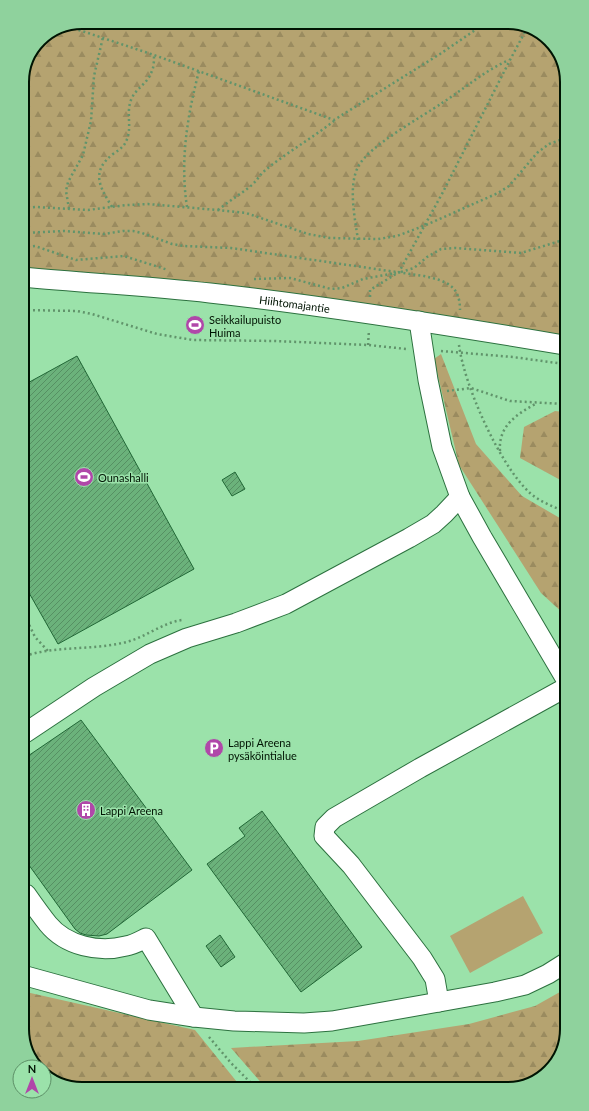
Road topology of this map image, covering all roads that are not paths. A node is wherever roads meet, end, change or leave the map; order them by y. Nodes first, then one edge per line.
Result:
1 (29, 278) edge
2 (419, 321) junction
3 (560, 344) edge
4 (460, 497) junction
5 (560, 670) edge
6 (560, 691) edge
7 (29, 730) edge
8 (29, 898) edge
9 (560, 966) edge
10 (29, 977) edge
11 (439, 1002) junction
12 (194, 1017) junction

1 - 2 street, Hiihtomajantie
2 - 3 street, Hiihtomajantie
2 - 4 street
4 - 5 street
4 - 7 street
6 - 11 street
8 - 12 street
9 - 11 street
10 - 12 street
11 - 12 street

